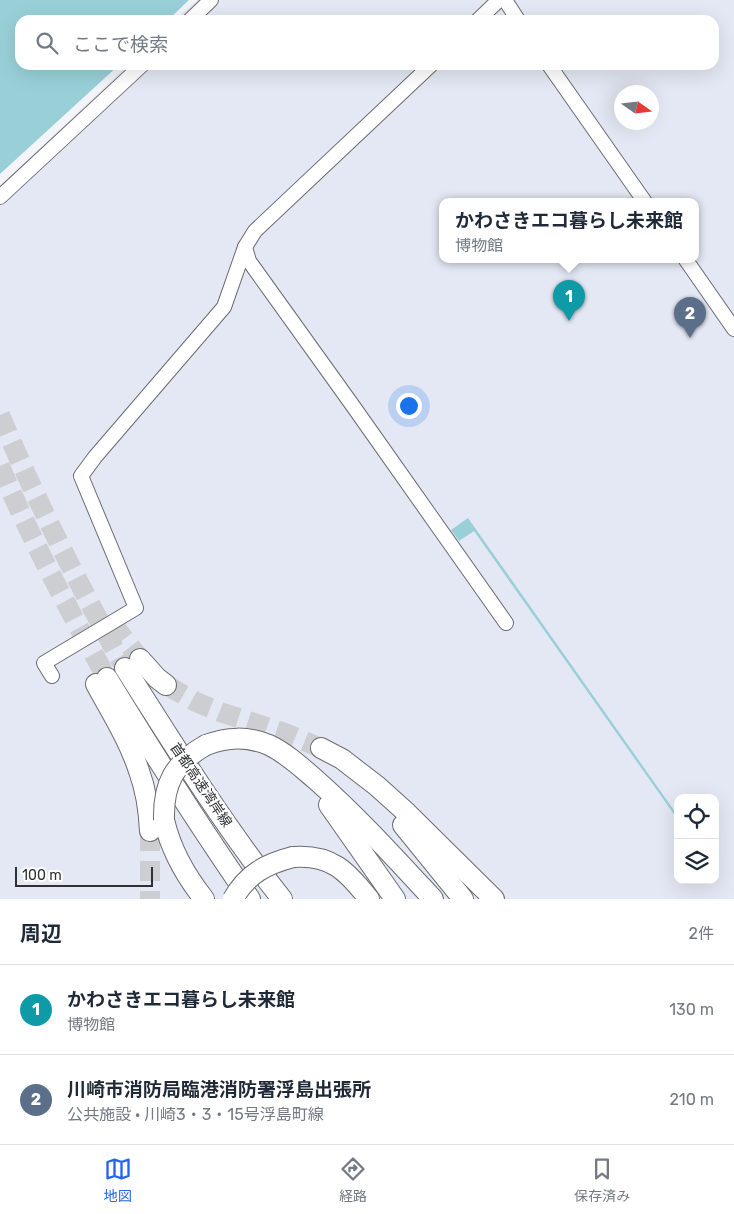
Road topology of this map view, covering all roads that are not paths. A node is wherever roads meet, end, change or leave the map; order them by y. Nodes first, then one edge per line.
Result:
1 (212, 0) edge
2 (499, 0) edge
3 (505, 0) edge
4 (196, 15) edge
5 (483, 15) edge
6 (515, 15) edge
7 (137, 70) edge
8 (426, 70) edge
9 (553, 70) edge
10 (0, 197) edge
11 (642, 198) edge
12 (245, 247) junction
13 (688, 263) edge
14 (734, 329) edge
15 (506, 623) dead end
16 (52, 676) dead end
17 (166, 685) tunnel mouth
18 (321, 748) tunnel mouth
19 (287, 756) junction
20 (342, 759) junction
21 (157, 826) junction
22 (294, 862) junction
23 (367, 896) edge
24 (204, 899) edge
25 (233, 899) edge
26 (248, 899) edge
27 (282, 899) edge
28 (395, 899) edge
29 (433, 899) edge
30 (464, 899) edge
31 (494, 899) edge

1 - 4 street
2 - 5 street
3 - 6 street
7 - 10 street
8 - 12 street
9 - 11 street
12 - 15 street
12 - 16 street
13 - 14 street
17 - 27 highway, 首都高速湾岸線
18 - 20 highway
19 - 21 highway, bridge
19 - 28 highway
19 - 29 highway
20 - 30 highway
20 - 31 highway
21 - 24 highway
21 - 26 highway, 首都高速湾岸線
22 - 23 highway
22 - 25 highway, bridge
22 - 26 highway

